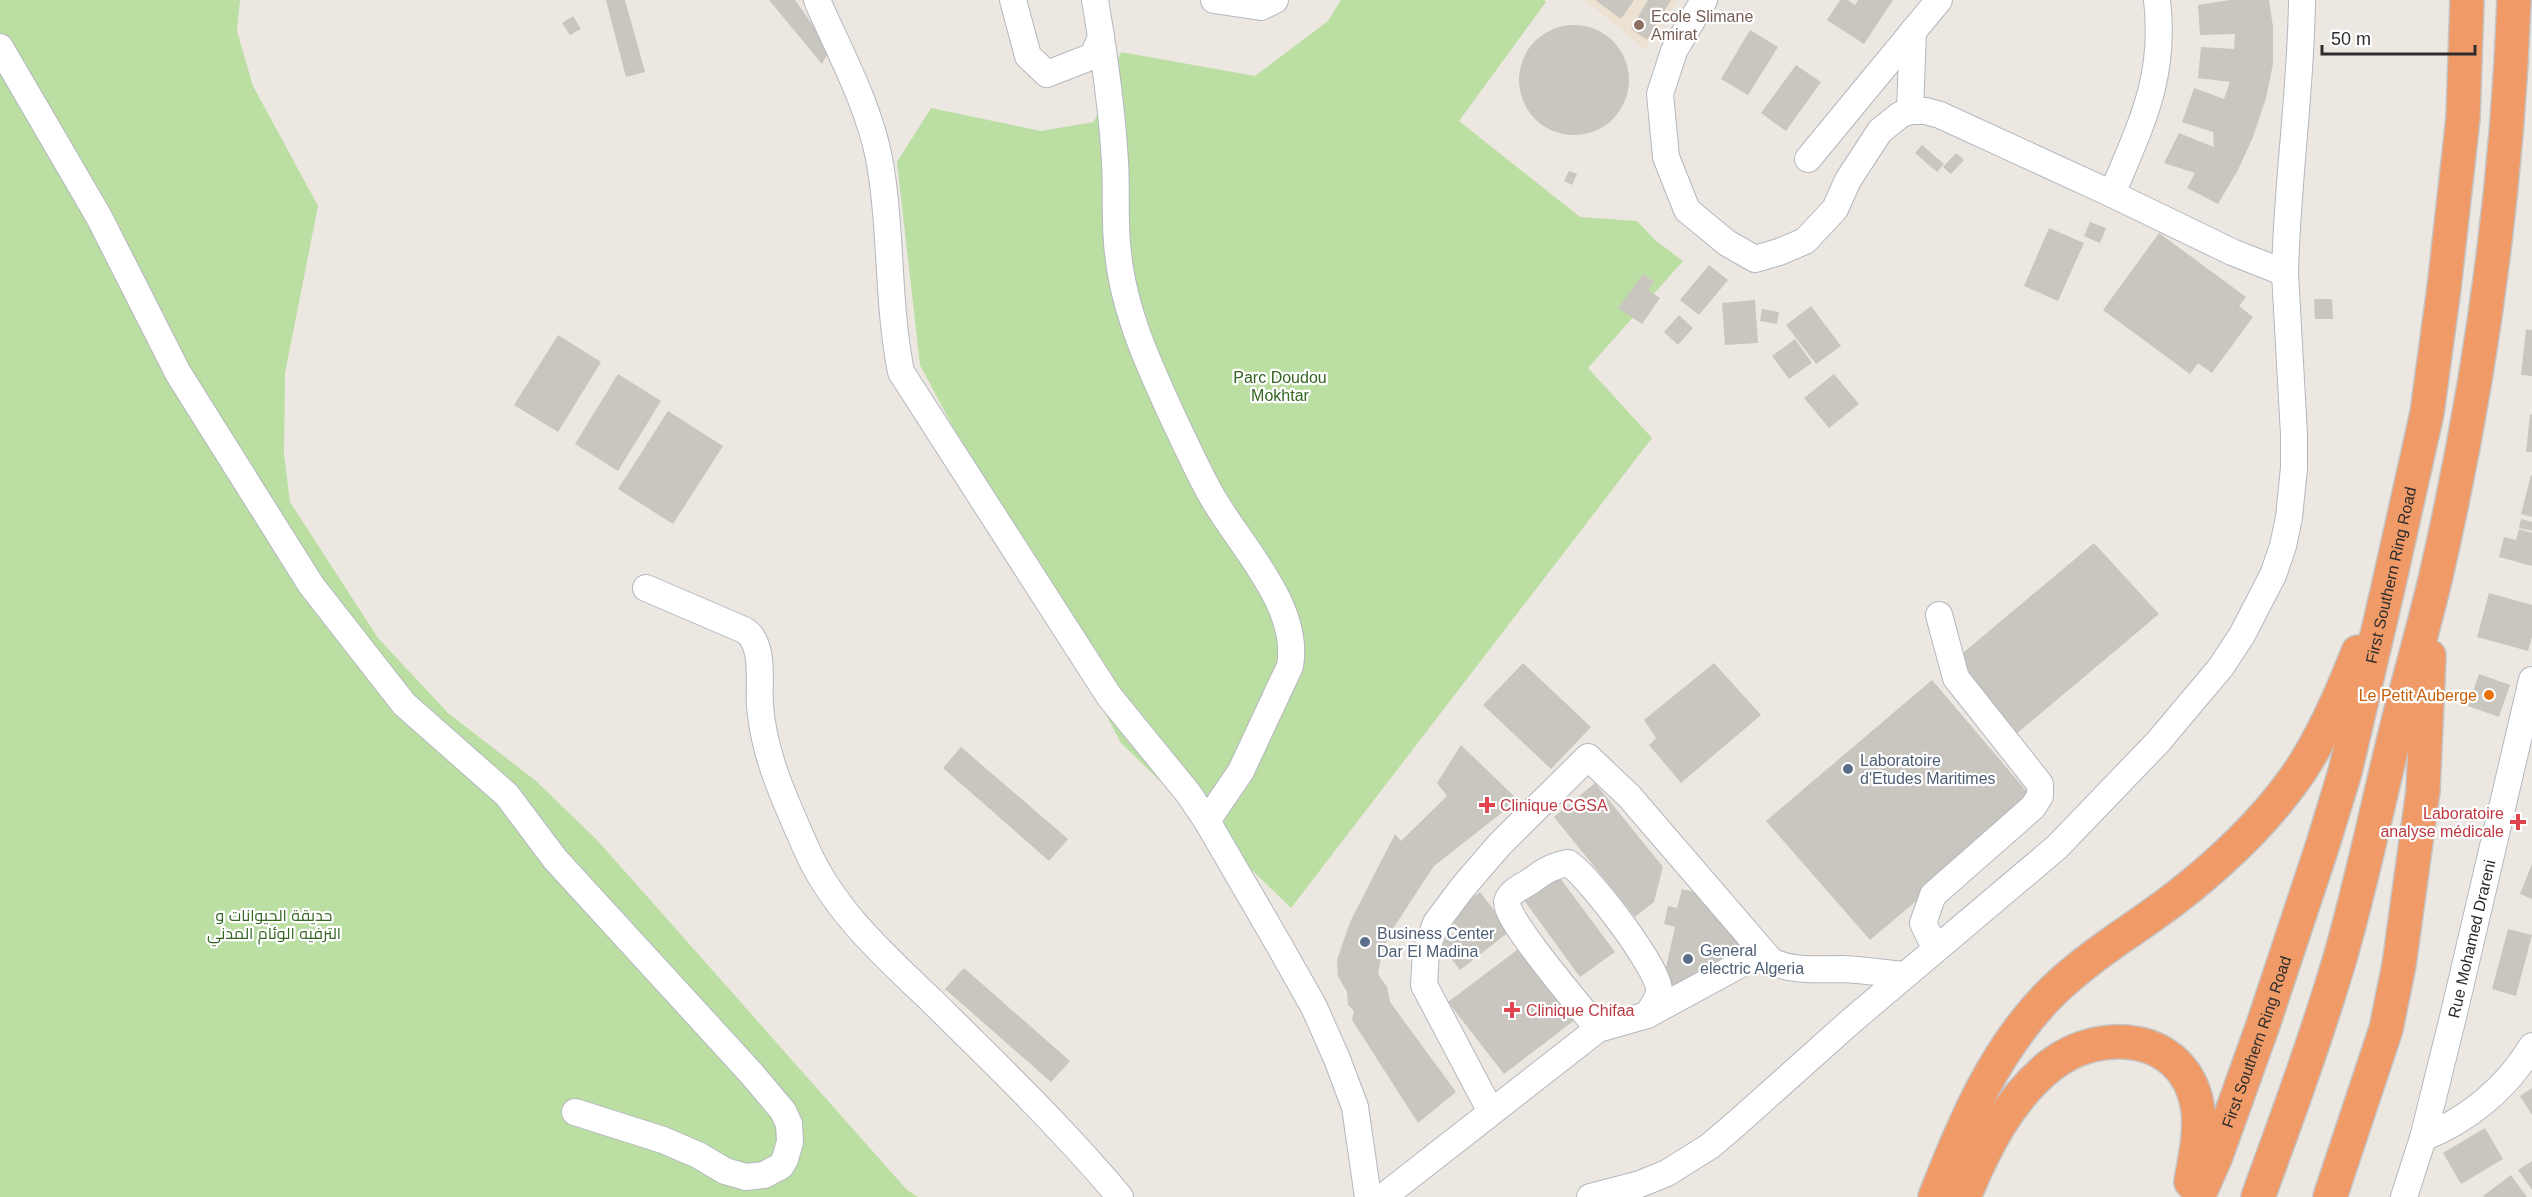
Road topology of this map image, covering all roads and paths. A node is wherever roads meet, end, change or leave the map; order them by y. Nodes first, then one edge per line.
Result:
1 (817, 0) edge
2 (1013, 0) edge
3 (1095, 0) edge
4 (1214, 0) edge
5 (1275, 0) edge
6 (1704, 0) edge
7 (1940, 0) edge
8 (2157, 0) edge
9 (2302, 0) edge
10 (2467, 0) edge
11 (2514, 0) edge
12 (1913, 31) junction
13 (1101, 36) junction
14 (0, 47) edge
15 (1910, 111) junction
16 (1808, 159) dead end
17 (2112, 194) junction
18 (2285, 273) junction
19 (2435, 581) junction
20 (646, 588) dead end
21 (2388, 588) junction
22 (1940, 615) dead end
23 (2532, 680) edge
24 (1207, 821) junction
25 (1935, 948) junction
26 (1763, 952) junction
27 (1904, 975) junction
28 (1647, 1015) junction
29 (1598, 1029) junction
30 (2532, 1046) edge
31 (575, 1112) dead end
32 (1491, 1112) junction
33 (2423, 1138) junction
34 (2416, 1163) junction
35 (1120, 1197) edge
36 (1368, 1197) edge
37 (1383, 1197) edge
38 (1590, 1197) edge
39 (1935, 1197) edge
40 (1964, 1197) edge
41 (2189, 1197) edge
42 (2198, 1197) edge
43 (2258, 1197) edge
44 (2331, 1197) edge
45 (2404, 1197) edge
46 (2413, 1197) edge

1 - 24 street
2 - 13 street
3 - 13 street
4 - 5 street
6 - 15 street
7 - 12 street
8 - 17 street
9 - 18 street
10 - 21 highway, First Southern Ring Road
11 - 19 highway
12 - 15 street
12 - 16 street
13 - 24 street
14 - 31 street
15 - 17 street
17 - 18 street
18 - 25 street
19 - 43 highway
19 - 44 highway
20 - 35 street
21 - 39 highway
21 - 42 highway, First Southern Ring Road
22 - 25 street
23 - 33 street, Rue Mohamed Drareni
24 - 36 street
25 - 27 street
26 - 27 street
26 - 28 street
26 - 32 street
27 - 38 street
28 - 29 street
28 - 29 street
29 - 32 street
30 - 33 street
32 - 37 street
33 - 34 street, Rue Mohamed Drareni
34 - 45 street, Rue Mohamed Drareni
34 - 46 street
40 - 41 highway

